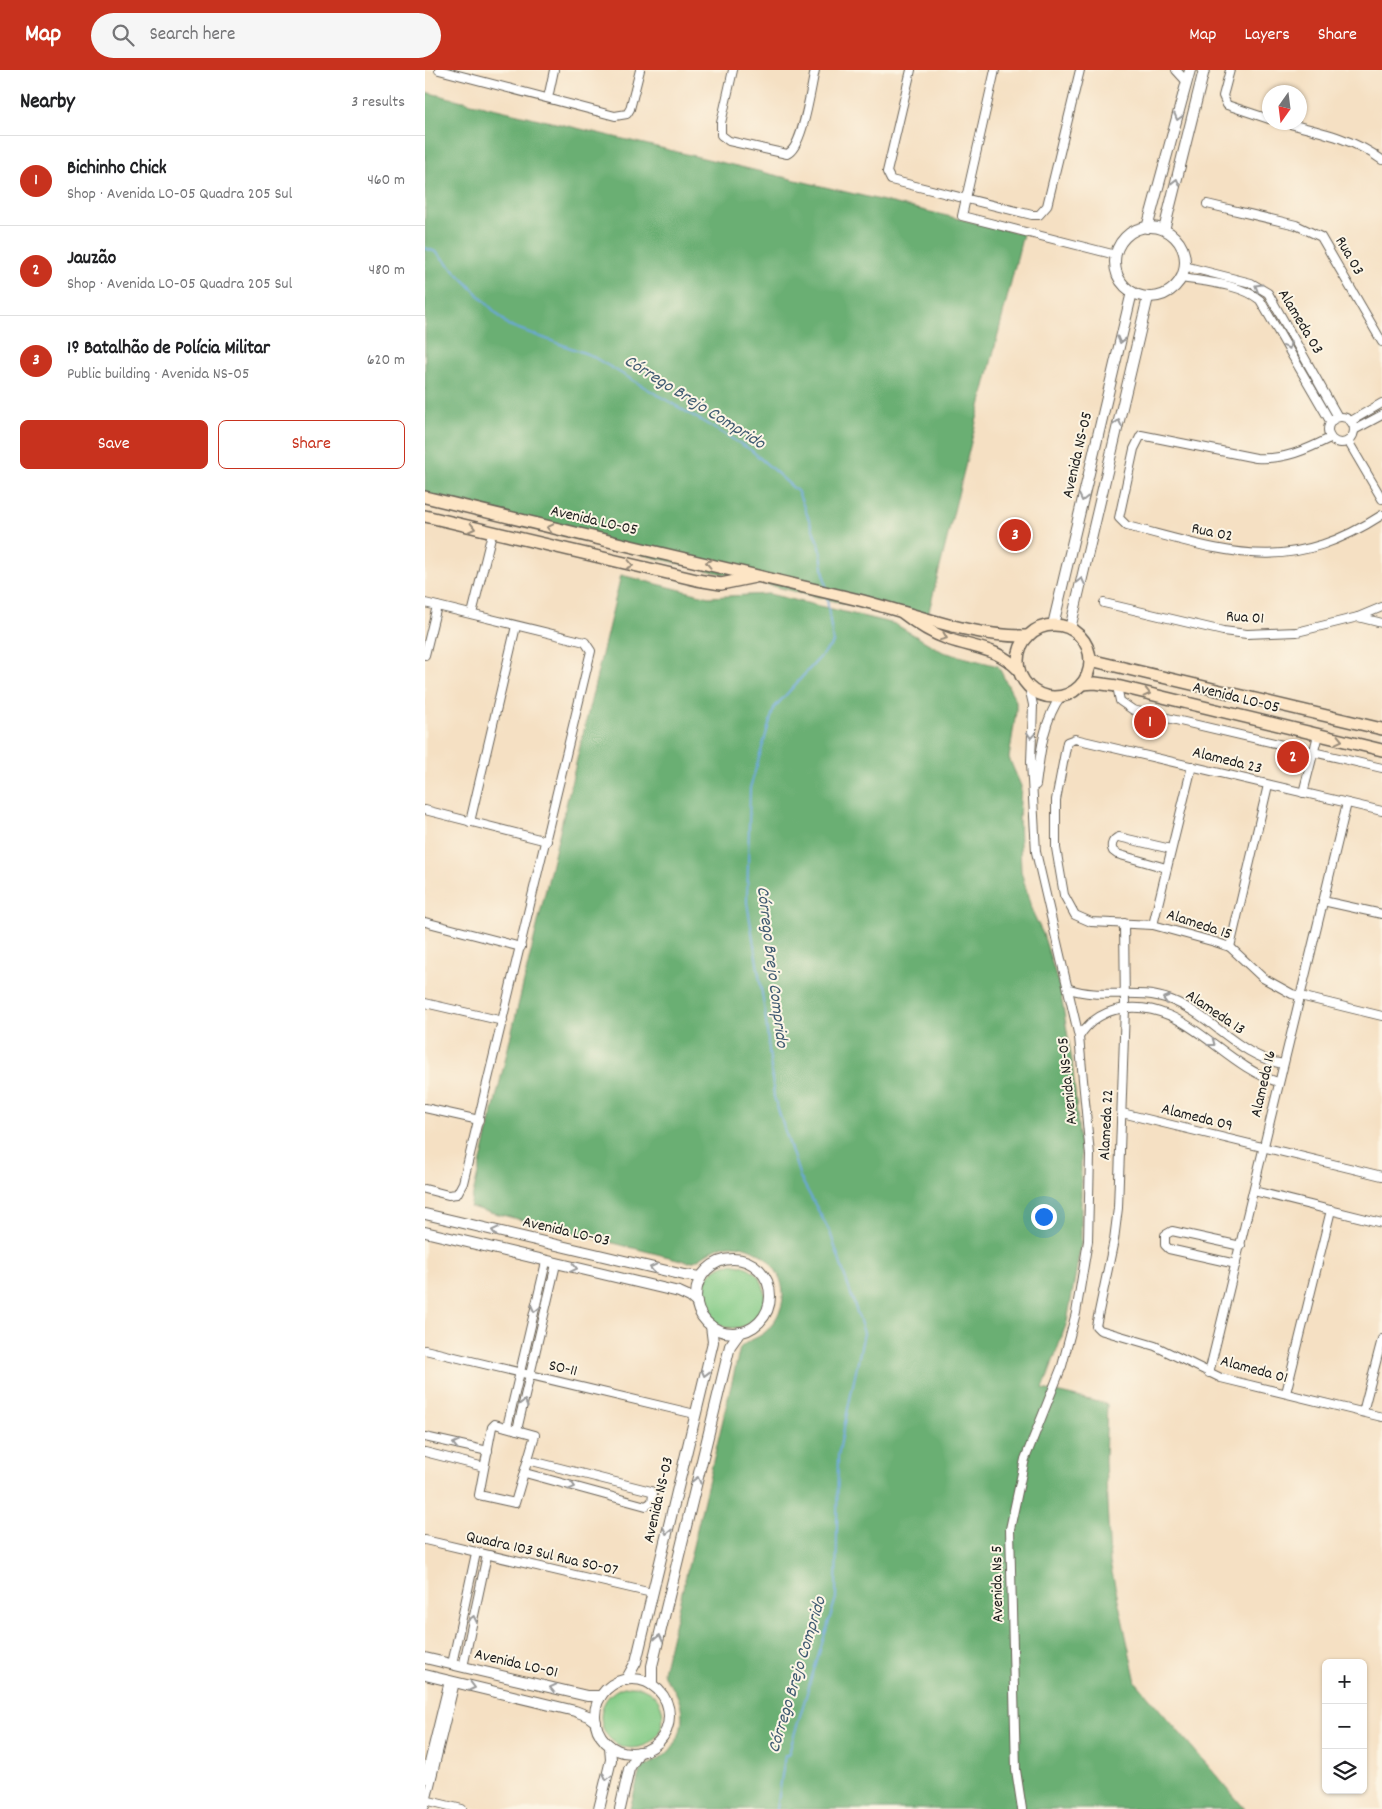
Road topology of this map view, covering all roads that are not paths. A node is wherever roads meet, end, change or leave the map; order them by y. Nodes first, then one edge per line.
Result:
1 (439, 70) edge
2 (554, 70) edge
3 (640, 70) edge
4 (733, 70) edge
5 (815, 70) edge
6 (911, 70) edge
7 (995, 70) edge
8 (1080, 70) edge
9 (1176, 70) edge
10 (1190, 70) edge
11 (1204, 70) edge
12 (1230, 70) edge
13 (470, 74) edge
14 (1187, 82) junction
15 (548, 98) junction
16 (1262, 117) edge
17 (1307, 128) edge
18 (1382, 160) edge
19 (966, 197) junction
20 (1207, 204) dead end
21 (1147, 228) junction
22 (1164, 230) junction
23 (1116, 255) junction
24 (1184, 266) junction
25 (1182, 278) junction
26 (1132, 292) junction
27 (1149, 297) junction
28 (1382, 342) edge
29 (1382, 403) edge
30 (1382, 415) edge
31 (1338, 417) junction
32 (1330, 421) junction
33 (1351, 421) junction
34 (1354, 430) junction
35 (1330, 438) junction
36 (1348, 441) junction
37 (425, 497) edge
38 (1382, 499) edge
39 (1382, 515) edge
40 (425, 516) edge
41 (492, 532) junction
42 (755, 577) junction
43 (425, 603) edge
44 (1105, 603) dead end
45 (437, 606) junction
46 (1382, 607) edge
47 (902, 612) junction
48 (472, 614) junction
49 (1358, 617) junction
50 (1382, 623) edge
51 (1053, 625) junction
52 (516, 626) junction
53 (1070, 629) junction
54 (1028, 636) junction
55 (425, 655) edge
56 (1090, 660) junction
57 (1019, 670) junction
58 (1082, 684) junction
59 (1117, 686) junction
60 (1029, 687) junction
61 (1061, 696) junction
62 (1382, 729) edge
63 (1318, 735) junction
64 (1382, 750) edge
65 (1313, 752) junction
66 (1192, 766) junction
67 (1382, 768) edge
68 (1269, 785) junction
69 (1303, 793) junction
70 (1034, 794) junction
71 (1347, 803) junction
72 (425, 810) edge
73 (1382, 811) edge
74 (469, 822) junction
75 (547, 841) junction
76 (1171, 849) junction
77 (1166, 868) junction
78 (1323, 901) junction
79 (1382, 914) edge
80 (1079, 918) joint
81 (425, 922) edge
82 (1124, 923) junction
83 (1153, 925) junction
84 (521, 947) junction
85 (1230, 947) junction
86 (1069, 989) junction
87 (1125, 992) junction
88 (1299, 996) junction
89 (425, 1003) edge
90 (1125, 1008) junction
91 (1382, 1016) edge
92 (503, 1021) junction
93 (1079, 1037) junction
94 (1283, 1064) junction
95 (1279, 1082) junction
96 (425, 1108) edge
97 (1122, 1113) junction
98 (479, 1120) junction
99 (1264, 1149) junction
100 (1382, 1176) edge
101 (425, 1189) edge
102 (1254, 1190) junction
103 (1331, 1210) junction
104 (425, 1214) edge
105 (1382, 1223) edge
106 (425, 1232) edge
107 (1241, 1246) junction
108 (551, 1263) junction
109 (1236, 1264) junction
110 (701, 1277) junction
111 (697, 1303) junction
112 (711, 1326) junction
113 (1096, 1326) joint
114 (740, 1332) junction
115 (1382, 1339) edge
116 (425, 1350) edge
117 (1062, 1366) joint
118 (1209, 1373) junction
119 (519, 1374) junction
120 (531, 1376) junction
121 (1286, 1393) junction
122 (1363, 1412) junction
123 (695, 1414) junction
124 (1382, 1417) edge
125 (507, 1427) junction
126 (517, 1430) junction
127 (425, 1437) edge
128 (488, 1451) junction
129 (425, 1452) edge
130 (528, 1460) junction
131 (484, 1467) junction
132 (525, 1473) junction
133 (425, 1540) edge
134 (476, 1553) junction
135 (487, 1555) junction
136 (652, 1593) junction
137 (425, 1658) edge
138 (458, 1665) junction
139 (425, 1675) edge
140 (626, 1680) junction
141 (452, 1681) junction
142 (652, 1685) junction
143 (601, 1696) junction
144 (596, 1722) junction
145 (610, 1746) junction
146 (639, 1752) junction
147 (425, 1779) edge
148 (425, 1802) edge
149 (462, 1809) edge
150 (599, 1809) edge
151 (619, 1809) edge
152 (1022, 1809) edge

1 - 13 street
2 - 15 street
3 - 15 street
4 - 5 street
6 - 19 street
7 - 19 street
8 - 19 street
9 - 14 street
10 - 14 street
22 -> 11 street
12 - 16 street
13 - 15 street
14 -> 21 street
17 - 18 street
19 - 23 street
20 - 28 street, Rua 03
21 - 22 street
21 - 23 street
22 - 24 street
23 - 26 street
24 - 25 street
31 -> 24 street, Alameda 03
25 - 27 street
25 -> 32 street, Alameda 03
26 - 27 street
26 -> 51 street, Avenida NS-05
53 -> 27 street, Avenida NS-05
29 - 33 street
30 - 34 street
31 - 32 street
31 - 33 street
32 - 35 street
33 - 34 street
34 - 36 street
35 - 36 street
35 - 39 street, Rua 02
36 - 38 street
42 -> 37 main road, Avenida LO-05
40 -> 41 main road, Avenida LO-05
41 -> 42 main road, Avenida LO-05
41 - 48 street
42 - 47 main road, Avenida LO-05
43 - 45 street
44 - 49 street, Rua 01
45 - 48 street
45 - 55 street
46 - 49 street, Rua 01
47 - 54 main road, Avenida LO-05
47 -> 57 main road, Avenida LO-05
48 - 52 street
49 - 50 street
51 - 53 main road
51 - 54 main road
52 - 74 street
52 - 75 street
53 - 56 main road
54 - 57 main road
56 - 58 main road
56 - 62 main road, Avenida LO-05
57 - 60 main road
58 - 59 main road, Avenida LO-05
58 - 61 main road
59 -> 63 main road, Avenida LO-05
59 - 65 street
60 - 61 main road
60 -> 70 street, Avenida NS-05
61 - 70 street, Avenida NS-05
63 -> 64 main road, Avenida LO-05
63 - 65 street
65 - 67 street
65 - 69 street
66 - 68 street, Alameda 23
66 - 76 street
66 - 80 street, Alameda 23
68 - 69 street, Alameda 23
68 - 85 street
69 - 71 street, Alameda 23
70 - 86 street, Avenida NS-05
71 - 73 street, Alameda 23
71 - 78 street, Alameda 16
72 - 74 street
74 - 75 street
75 - 84 street
76 - 77 street
76 - 77 street
77 - 83 street
78 - 79 street
78 - 88 street, Alameda 16
80 - 82 street, Alameda 15
81 - 84 street
82 - 83 street, Alameda 15
82 - 87 street, Alameda 22
83 - 85 street, Alameda 15
84 - 92 street
85 - 88 street, Alameda 15
86 - 87 street, Alameda 13
86 - 93 street, Avenida NS-05
87 - 90 street, Alameda 22
94 -> 87 street, Alameda 13
88 - 91 street, Alameda 15
88 - 94 street, Alameda 16
89 - 92 street
90 - 93 street, Alameda 13
90 -> 95 street, Alameda 13
90 - 97 street, Alameda 22
92 - 98 street
93 - 117 street, Avenida NS-05
94 - 95 street, Alameda 16
95 - 99 street, Alameda 16
96 - 98 street
97 - 99 street, Alameda 09
97 - 113 street, Alameda 22
98 - 101 street
99 - 100 street, Alameda 09
99 - 102 street, Alameda 16
102 - 103 street
102 - 107 street, Alameda 16
103 - 105 street
103 - 121 street
110 -> 104 street, Avenida LO-03
106 - 108 street, Avenida LO-03
107 - 109 street, Alameda 16
107 - 109 street
108 -> 111 street, Avenida LO-03
108 -> 119 street
108 - 120 street
109 - 118 street, Alameda 16
110 - 111 street
110 - 114 street, Avenida NS-03
111 - 112 street
112 - 114 street
112 -> 123 street, Avenida NS-03
113 - 118 street, Alameda 01
142 -> 114 street, Avenida NS-03
115 - 122 street
116 - 119 street, SO-11
117 - 152 street, Avenida Ns 5
118 - 121 street, Alameda 01
119 - 120 street, SO-11
119 - 125 street
120 - 123 street, SO-11
126 -> 120 street
121 - 122 street, Alameda 01
122 - 124 street, Alameda 01
123 -> 136 street, Avenida NS-03
125 - 126 street
125 - 128 street
126 - 130 street
128 -> 127 street
128 - 131 street
129 - 131 street
130 - 132 street
132 -> 130 street
131 - 132 street
133 - 134 street, Quadra 103 Sul Rua SO-07
134 - 135 street, Quadra 103 Sul Rua SO-07
134 - 138 street
135 - 136 street, Quadra 103 Sul Rua SO-07
138 -> 135 street
136 - 140 street, Avenida NS-03
137 - 138 street, Avenida LO-01
143 -> 138 street, Avenida LO-01
139 - 141 street, Avenida LO-01
140 - 142 street
140 - 143 street
141 -> 144 street, Avenida LO-01
141 - 147 street
141 - 148 street
142 - 146 street
143 - 144 street
144 - 145 street
145 - 146 street
145 -> 150 street
146 - 151 street
148 - 149 street

